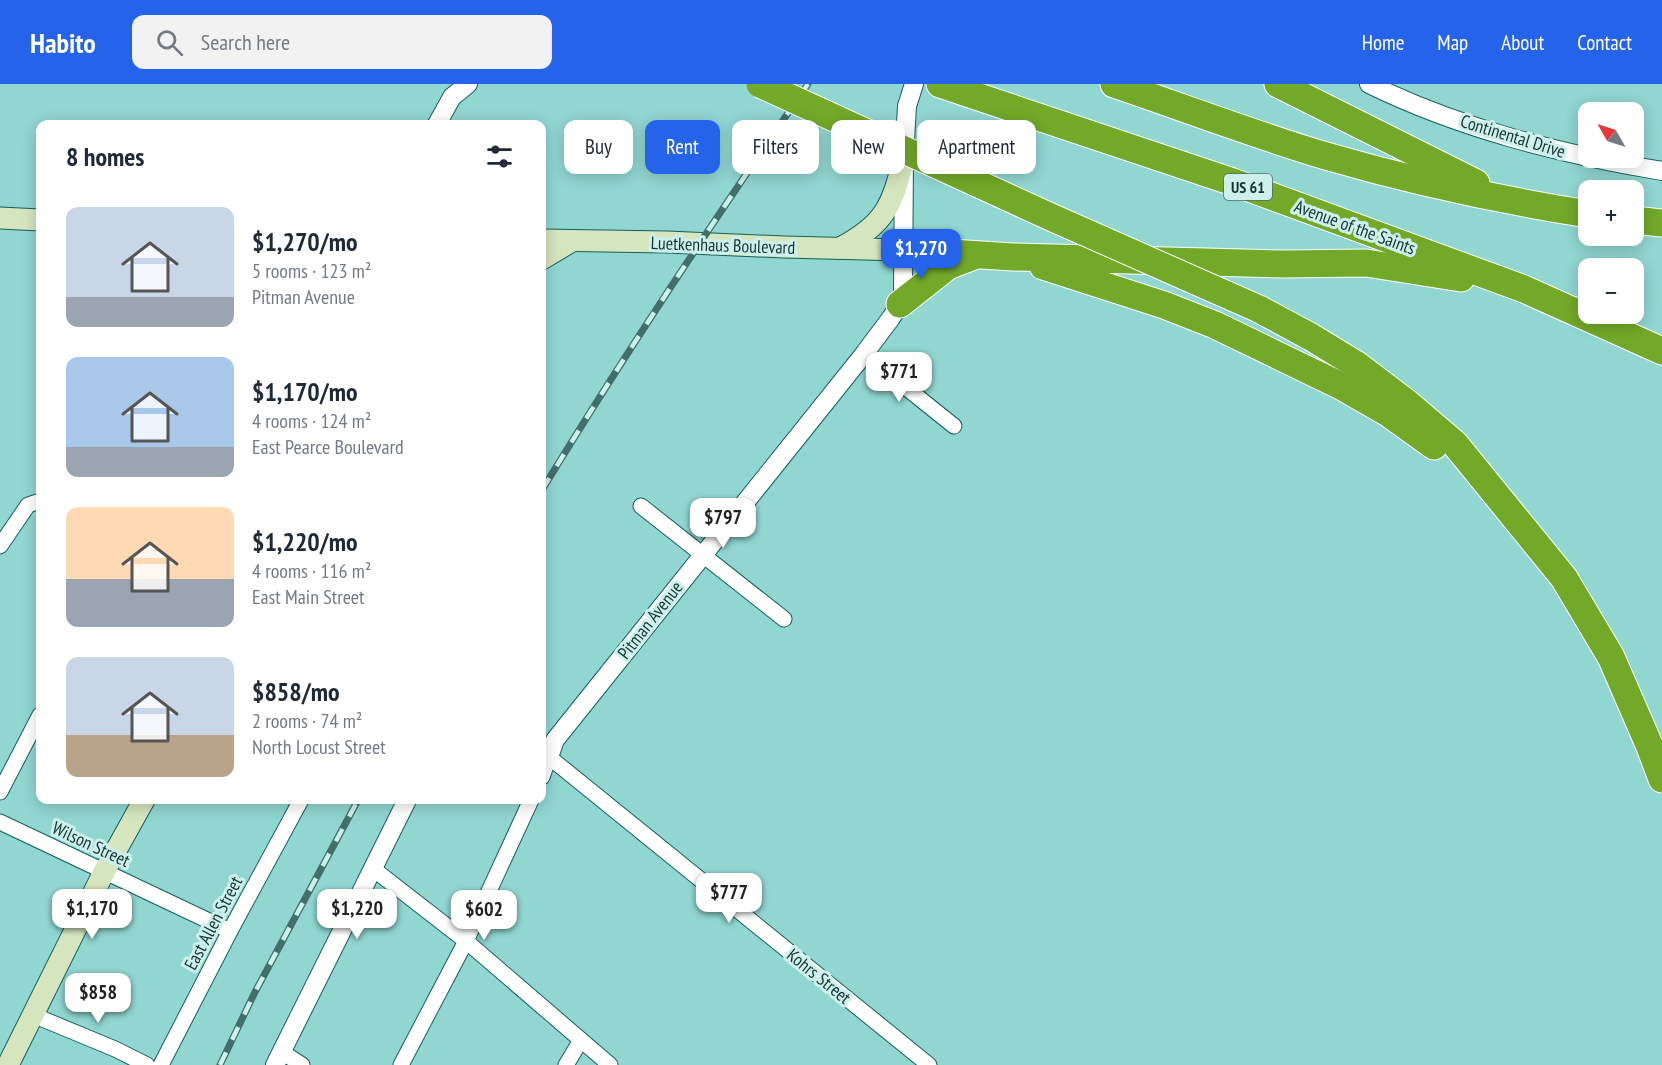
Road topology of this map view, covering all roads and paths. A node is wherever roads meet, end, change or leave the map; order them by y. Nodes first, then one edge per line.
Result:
1 (468, 84) edge
2 (760, 84) edge
3 (914, 84) edge
4 (940, 84) edge
5 (1114, 84) edge
6 (1278, 84) edge
7 (1369, 84) edge
8 (439, 120) edge
9 (905, 141) edge
10 (1662, 171) edge
11 (899, 174) edge
12 (904, 174) edge
13 (1509, 200) junction
14 (1578, 212) edge
15 (0, 218) edge
16 (36, 220) edge
17 (1644, 221) edge
18 (1662, 223) edge
19 (546, 240) edge
20 (572, 241) junction
21 (840, 248) junction
22 (904, 250) junction
23 (978, 254) junction
24 (546, 257) edge
25 (1013, 257) junction
26 (1524, 289) junction
27 (900, 304) junction
28 (1662, 351) edge
29 (864, 354) junction
30 (954, 426) dead end
31 (1500, 498) junction
32 (36, 502) edge
33 (641, 506) dead end
34 (0, 546) edge
35 (703, 554) junction
36 (784, 619) dead end
37 (36, 723) edge
38 (546, 753) edge
39 (546, 755) edge
40 (1662, 779) edge
41 (0, 792) edge
42 (142, 804) edge
43 (299, 804) edge
44 (405, 804) edge
45 (529, 804) edge
46 (0, 822) edge
47 (372, 868) junction
48 (104, 872) junction
49 (230, 931) junction
50 (466, 941) junction
51 (33, 1015) junction
52 (581, 1040) junction
53 (279, 1058) edge
54 (8, 1065) edge
55 (147, 1065) edge
56 (161, 1065) edge
57 (302, 1065) edge
58 (401, 1065) edge
59 (566, 1065) edge
60 (610, 1065) edge
61 (929, 1065) edge

1 - 8 street
2 - 31 highway, bridge
3 - 9 street, Pitman Avenue
4 - 26 highway, Avenue of the Saints / US 61
5 - 13 highway
6 - 13 highway
7 - 10 street, Continental Drive
11 - 21 main road
12 - 22 street, Pitman Avenue
13 - 14 highway
15 - 16 main road
17 - 18 highway
19 - 20 main road, Luetkenhaus Boulevard
20 - 21 main road, Luetkenhaus Boulevard
20 - 24 main road
21 - 22 main road, Luetkenhaus Boulevard
22 - 23 highway
22 - 27 street, Pitman Avenue
23 - 25 highway
23 - 27 highway
25 - 26 highway
25 - 31 highway
26 - 28 highway, Avenue of the Saints / US 61
27 - 29 street, Pitman Avenue
29 - 30 street
29 - 35 street, Pitman Avenue
31 - 40 highway
32 - 34 street
33 - 35 street
35 - 36 street
35 - 38 street, Pitman Avenue
37 - 41 street
39 - 61 street, Kohrs Street
42 - 48 main road
43 - 49 street, East Allen Street
44 - 47 street
45 - 50 street
46 - 48 street, Wilson Street
47 - 50 street
47 - 53 street
48 - 49 street, Wilson Street
48 - 51 main road
49 - 56 street, East Allen Street
50 - 52 street
50 - 58 street
51 - 54 main road
51 - 55 street
52 - 59 street
52 - 60 street
53 - 57 street

